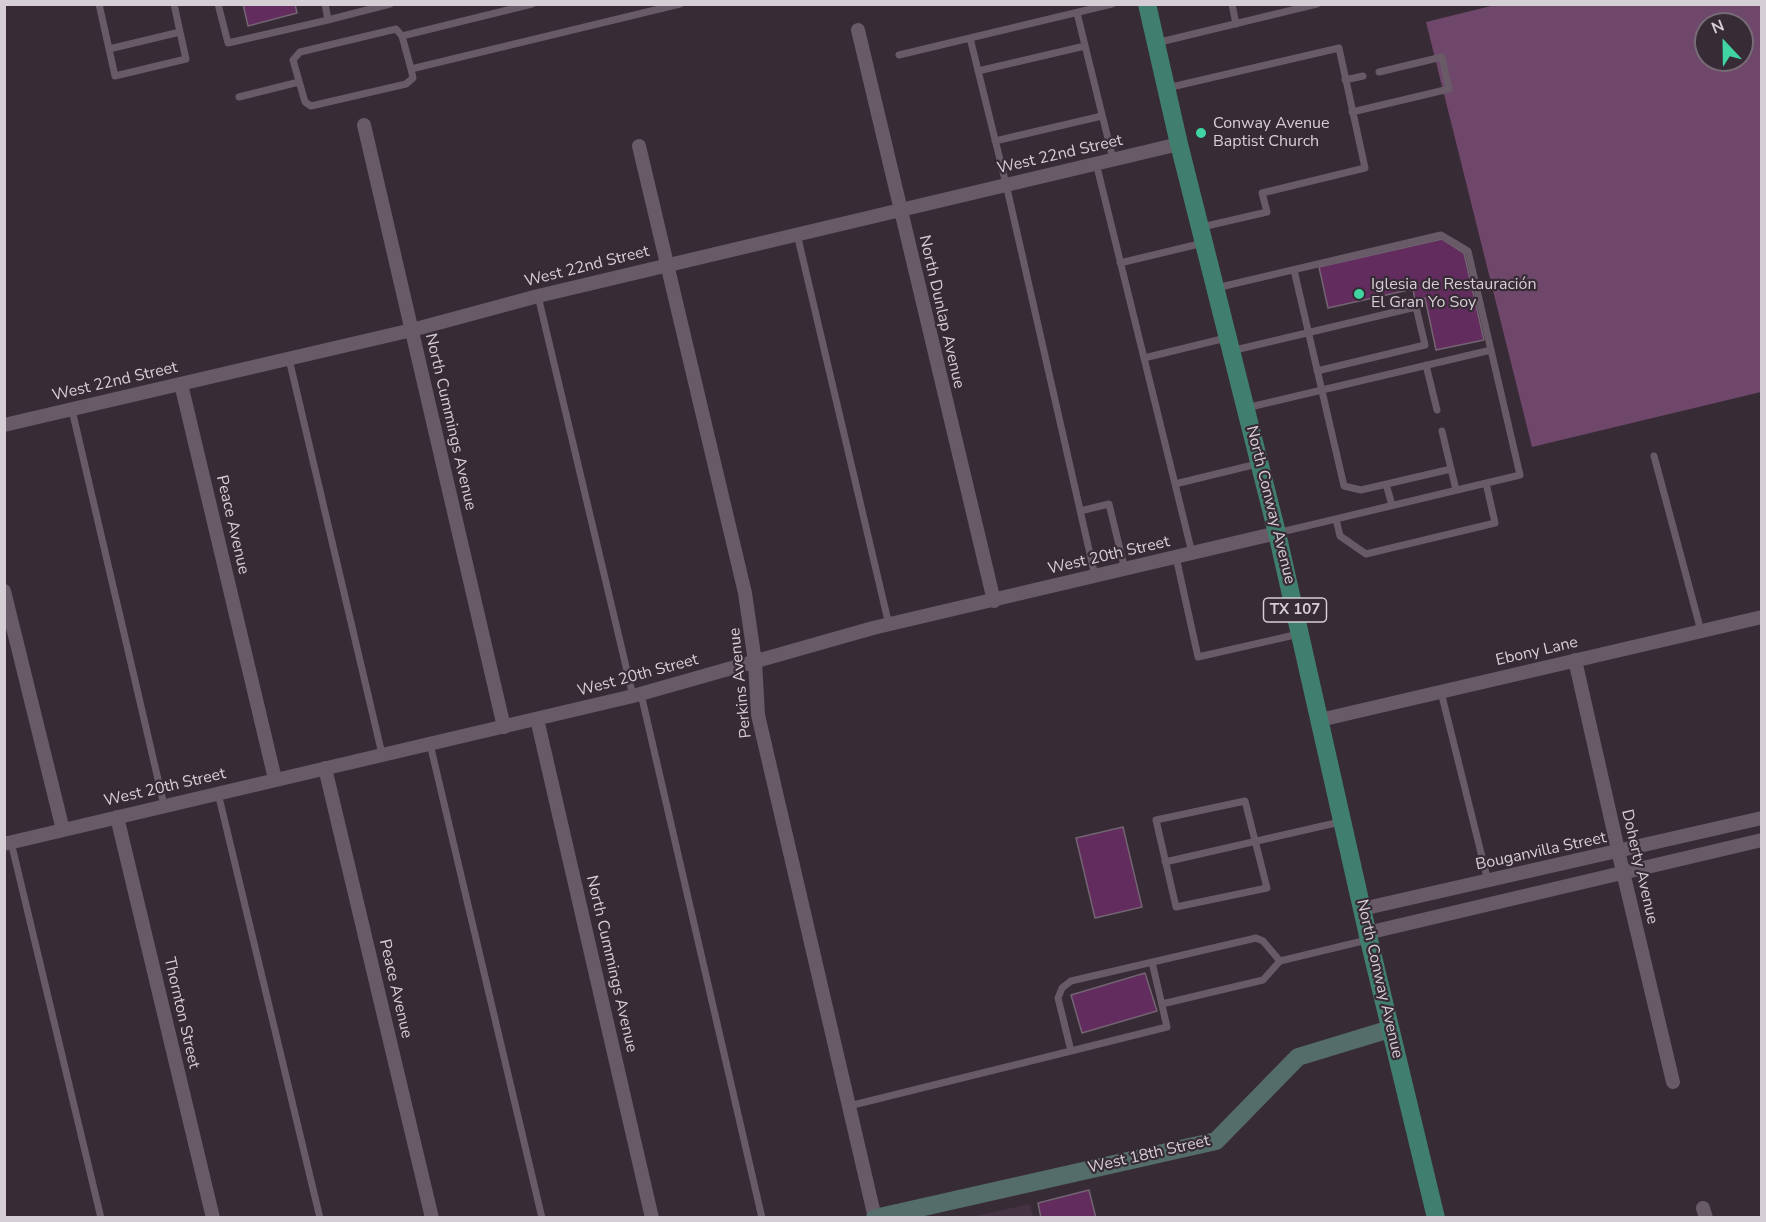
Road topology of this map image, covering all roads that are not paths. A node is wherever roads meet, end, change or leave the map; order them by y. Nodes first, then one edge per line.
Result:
1 (99, 4) edge
2 (174, 4) edge
3 (218, 4) edge
4 (325, 4) edge
5 (390, 4) edge
6 (532, 4) edge
7 (680, 4) edge
8 (1112, 4) edge
9 (1147, 4) edge
10 (1232, 4) edge
11 (1317, 4) edge
12 (1077, 13) junction
13 (328, 20) junction
14 (1236, 24) junction
15 (858, 30) dead end
16 (180, 32) junction
17 (402, 36) junction
18 (970, 38) junction
19 (1156, 43) junction
20 (1085, 46) junction
21 (109, 49) junction
22 (899, 55) dead end
23 (411, 69) junction
24 (978, 71) junction
25 (1379, 72) dead end
26 (1363, 76) dead end
27 (1346, 80) junction
28 (299, 82) junction
29 (1166, 89) junction
30 (239, 97) dead end
31 (1352, 112) junction
32 (1102, 116) junction
33 (364, 125) dead end
34 (996, 141) junction
35 (1179, 144) junction
36 (639, 146) dead end
37 (1113, 159) junction
38 (1096, 163) junction
39 (1006, 184) junction
40 (900, 209) junction
41 (797, 234) junction
42 (1202, 235) junction
43 (1120, 263) junction
44 (668, 264) junction
45 (1294, 270) junction
46 (1215, 288) junction
47 (538, 296) junction
48 (412, 330) junction
49 (1308, 333) junction
50 (1229, 344) junction
51 (1491, 350) junction
52 (1144, 358) junction
53 (289, 359) junction
54 (1426, 365) junction
55 (1317, 371) junction
56 (181, 384) junction
57 (1322, 390) junction
58 (1246, 408) junction
59 (72, 410) junction
60 (1437, 410) dead end
61 (4, 425) edge
62 (1442, 431) dead end
63 (1654, 456) dead end
64 (1260, 463) junction
65 (1451, 469) junction
66 (1486, 483) junction
67 (1175, 484) junction
68 (1386, 484) junction
69 (1456, 490) junction
70 (1392, 506) junction
71 (1080, 511) junction
72 (1336, 519) junction
73 (1277, 533) junction
74 (1192, 554) junction
75 (1176, 557) junction
76 (1125, 570) junction
77 (1095, 577) junction
78 (4, 591) edge
79 (994, 601) junction
80 (1761, 617) edge
81 (889, 625) junction
82 (1701, 631) junction
83 (1301, 633) junction
84 (1575, 660) junction
85 (755, 662) junction
86 (1441, 692) junction
87 (637, 695) junction
88 (537, 719) junction
89 (1320, 720) junction
90 (504, 727) junction
91 (430, 744) junction
92 (382, 754) junction
93 (326, 768) junction
94 (274, 779) junction
95 (218, 793) junction
96 (164, 806) junction
97 (117, 817) junction
98 (1761, 818) edge
99 (1343, 822) junction
100 (1744, 822) junction
101 (63, 830) junction
102 (1255, 842) junction
103 (1755, 842) edge
104 (8, 843) edge
105 (1618, 852) junction
106 (1166, 862) junction
107 (1623, 872) junction
108 (1488, 880) junction
109 (1493, 903) junction
110 (1362, 909) junction
111 (1368, 937) junction
112 (1280, 960) junction
113 (1152, 962) junction
114 (1162, 1004) junction
115 (1390, 1029) junction
116 (1071, 1051) junction
117 (1673, 1082) dead end
118 (849, 1106) junction
119 (101, 1218) edge
120 (213, 1218) edge
121 (320, 1218) edge
122 (432, 1218) edge
123 (542, 1218) edge
124 (652, 1218) edge
125 (762, 1218) edge
126 (875, 1218) edge
127 (1436, 1218) edge

1 - 21 lane
2 - 16 lane
3 - 13 lane
4 - 13 lane
5 - 13 lane
6 - 17 lane
7 - 23 lane
8 - 12 lane
9 - 19 main road, North Conway Avenue / TX 107
10 - 14 lane
11 - 14 lane
12 - 18 lane
12 - 20 lane
14 - 19 lane
15 - 40 street, North Dunlap Avenue
16 - 21 lane
16 - 21 lane
17 - 23 lane
17 - 28 lane
18 - 22 lane
18 - 24 lane
19 - 29 main road, North Conway Avenue / TX 107
20 - 24 lane
20 - 32 lane
23 - 28 lane
24 - 34 lane
25 - 31 lane
26 - 27 lane
27 - 29 lane
27 - 31 lane
28 - 30 lane
29 - 35 main road, North Conway Avenue / TX 107
31 - 42 lane
32 - 34 lane
32 - 37 lane
33 - 48 street, North Cummings Avenue
34 - 39 lane
35 - 37 street, West 22nd Street
35 - 42 main road, North Conway Avenue / TX 107
36 - 44 street, Perkins Avenue
37 - 38 street, West 22nd Street
38 - 39 street, West 22nd Street
38 - 43 lane
39 - 40 street, West 22nd Street
39 - 71 lane
40 - 41 street, West 22nd Street
40 - 79 street, North Dunlap Avenue
41 - 44 street, West 22nd Street
41 - 81 lane
42 - 43 lane
42 - 46 main road, North Conway Avenue / TX 107
43 - 52 lane
44 - 47 street, West 22nd Street
44 - 85 street, Perkins Avenue
45 - 46 lane
45 - 49 lane
45 - 51 lane
46 - 50 main road, North Conway Avenue / TX 107
47 - 48 street, West 22nd Street
47 - 87 lane
48 - 53 street, West 22nd Street
48 - 90 street, North Cummings Avenue
49 - 50 lane
49 - 55 lane
49 - 55 lane
50 - 52 lane
50 - 58 main road, North Conway Avenue / TX 107
51 - 54 lane
51 - 66 lane
52 - 67 lane
53 - 56 street, West 22nd Street
53 - 92 lane
54 - 57 lane
54 - 60 lane
55 - 57 lane
56 - 59 street, West 22nd Street
56 - 94 street, Peace Avenue
57 - 58 lane
57 - 68 lane
58 - 64 main road, North Conway Avenue / TX 107
59 - 61 street, West 22nd Street
59 - 96 lane
62 - 65 lane
63 - 82 lane
64 - 67 lane
64 - 73 main road, North Conway Avenue / TX 107
65 - 68 lane
65 - 69 lane
66 - 69 lane
66 - 72 lane
67 - 74 lane
68 - 70 lane
69 - 70 lane
70 - 72 lane
71 - 76 lane
71 - 77 lane
72 - 73 lane
73 - 74 street, West 20th Street
73 - 83 main road, North Conway Avenue / TX 107
74 - 75 street, West 20th Street
75 - 76 street, West 20th Street
75 - 83 lane
76 - 77 street, West 20th Street
77 - 79 street, West 20th Street
78 - 101 street
79 - 81 street, West 20th Street
80 - 82 street, Ebony Lane
81 - 85 street, West 20th Street
82 - 84 street, Ebony Lane
83 - 89 main road, North Conway Avenue / TX 107
84 - 86 street, Ebony Lane
84 - 105 street, Doherty Avenue
85 - 87 street, West 20th Street
85 - 118 street, Perkins Avenue
86 - 89 street, Ebony Lane
86 - 108 lane
87 - 88 street, West 20th Street
87 - 125 lane
88 - 90 street, West 20th Street
88 - 124 street, North Cummings Avenue
89 - 99 main road, North Conway Avenue / TX 107
90 - 91 street, West 20th Street
91 - 92 street, West 20th Street
91 - 123 lane
92 - 93 street, West 20th Street
93 - 94 street, West 20th Street
93 - 122 street, Peace Avenue
94 - 95 street, West 20th Street
95 - 96 street, West 20th Street
95 - 121 lane
96 - 97 street, West 20th Street
97 - 101 street, West 20th Street
97 - 120 street, Thornton Street
98 - 100 street, Bouganvilla Street
99 - 102 lane
99 - 110 main road, North Conway Avenue / TX 107
100 - 103 street
100 - 105 street, Bouganvilla Street
101 - 104 street, West 20th Street
102 - 106 lane
102 - 106 lane
102 - 106 lane
103 - 107 street
104 - 119 lane
105 - 107 street, Doherty Avenue
105 - 108 street, Bouganvilla Street
107 - 109 street
107 - 117 street, Doherty Avenue
108 - 109 street
108 - 110 street, Bouganvilla Street
109 - 111 street
110 - 111 main road, North Conway Avenue / TX 107
111 - 112 lane
111 - 115 main road, North Conway Avenue / TX 107
112 - 113 lane
112 - 114 lane
113 - 114 lane
113 - 116 lane
114 - 116 lane
115 - 126 street, West 18th Street
115 - 127 main road, North Conway Avenue / TX 107
116 - 118 lane
118 - 126 street, Perkins Avenue

